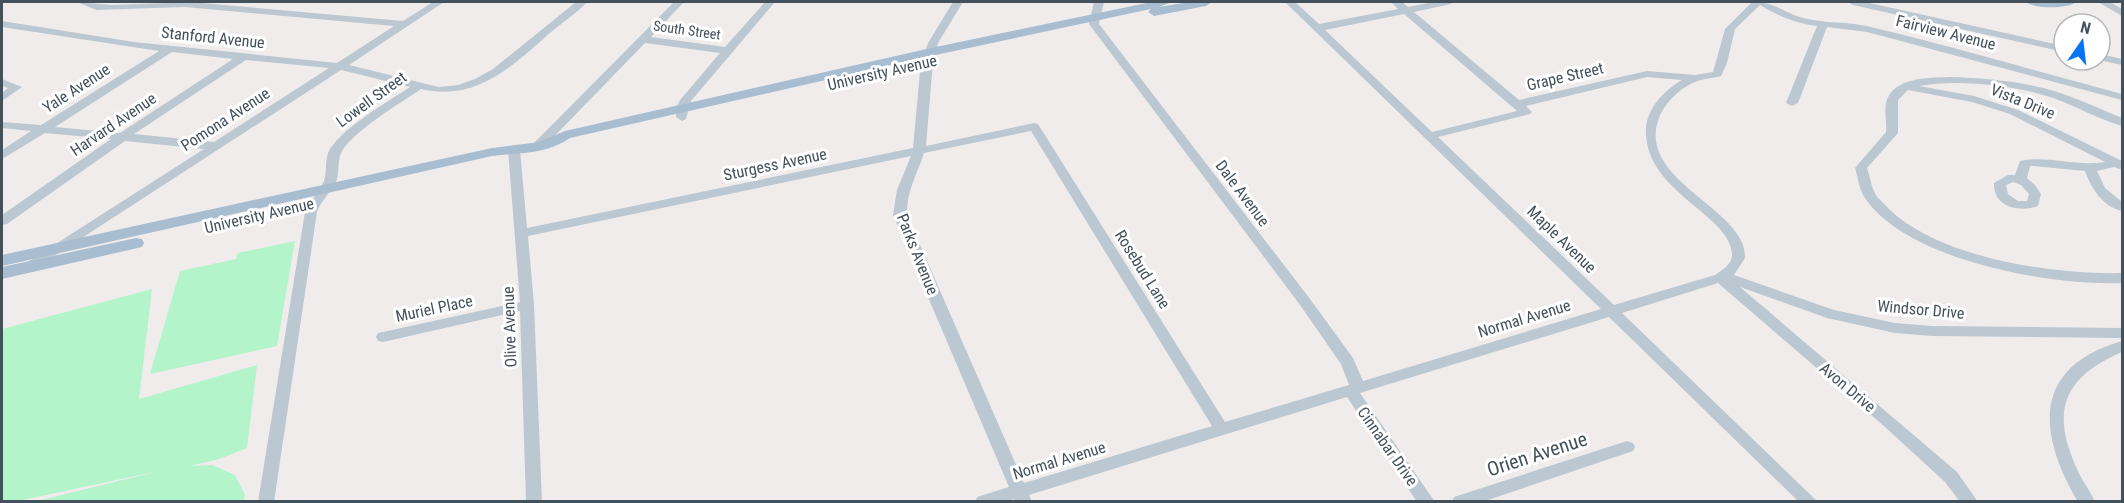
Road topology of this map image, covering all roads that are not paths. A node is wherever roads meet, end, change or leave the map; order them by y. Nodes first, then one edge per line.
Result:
1 (82, 2) edge
2 (439, 2) edge
3 (582, 2) edge
4 (679, 2) edge
5 (770, 2) edge
6 (958, 2) edge
7 (1099, 2) edge
8 (1166, 2) edge
9 (1206, 2) edge
10 (1290, 2) edge
11 (1396, 2) edge
12 (1447, 2) edge
13 (1756, 2) edge
14 (1762, 2) edge
15 (1853, 2) edge
16 (2032, 2) edge
17 (2070, 2) edge
18 (2103, 2) edge
19 (1406, 10) junction
20 (2122, 13) edge
21 (1094, 20) junction
22 (2, 24) edge
23 (403, 24) junction
24 (1823, 24) junction
25 (1317, 28) junction
26 (642, 39) junction
27 (2052, 46) edge
28 (168, 49) junction
29 (728, 51) junction
30 (244, 56) junction
31 (929, 57) junction
32 (337, 66) junction
33 (2045, 77) junction
34 (1695, 78) junction
35 (2, 82) edge
36 (420, 85) junction
37 (1904, 86) junction
38 (2050, 93) junction
39 (6, 95) edge
40 (2122, 97) edge
41 (1792, 103) dead end
42 (1518, 104) junction
43 (682, 113) junction
44 (2122, 122) edge
45 (2, 125) edge
46 (1034, 128) joint
47 (42, 130) junction
48 (1429, 136) junction
49 (121, 138) junction
50 (539, 145) junction
51 (214, 146) junction
52 (514, 150) junction
53 (920, 151) junction
54 (2, 155) edge
55 (2118, 164) edge
56 (2090, 167) junction
57 (2020, 179) dead end
58 (318, 197) junction
59 (2122, 207) edge
60 (2, 221) edge
61 (522, 233) junction
62 (57, 248) junction
63 (2, 261) edge
64 (31, 266) junction
65 (2, 273) edge
66 (1722, 277) junction
67 (2122, 278) edge
68 (527, 305) junction
69 (1611, 310) junction
70 (2122, 333) edge
71 (383, 337) dead end
72 (2122, 346) edge
73 (1354, 389) junction
74 (1222, 430) junction
75 (1627, 447) dead end
76 (1022, 496) edge
77 (266, 501) edge
78 (534, 501) edge
79 (983, 501) edge
80 (1426, 501) edge
81 (1460, 501) edge
82 (1810, 501) edge
83 (1970, 501) edge
84 (2087, 501) edge

1 - 23 street
2 - 23 street, Pomona Avenue
3 - 36 street, Lowell Street
4 - 26 street
5 - 29 street
6 - 31 street, Parks Avenue
7 - 21 street
8 - 21 main road, University Avenue
9 - 21 main road, University Avenue
10 - 25 street, Maple Avenue
11 - 19 street
12 - 19 street
13 - 34 street
14 - 24 street, Fairview Avenue
15 - 27 street
16 - 17 main road
18 - 20 street
19 - 25 street
19 - 42 street
21 - 31 main road, University Avenue
21 - 73 street, Dale Avenue
22 - 28 street, Stanford Avenue
23 - 32 street, Pomona Avenue
24 - 33 street, Fairview Avenue
24 - 41 street
25 - 48 street, Maple Avenue
26 - 29 street, South Street
26 - 50 street
28 - 30 street, Stanford Avenue
28 - 47 street, Yale Avenue
29 - 43 street
30 - 32 street, Stanford Avenue
30 - 49 street, Harvard Avenue
31 - 43 main road, University Avenue
31 - 53 street, Parks Avenue
32 - 36 street, Stanford Avenue
32 - 51 street, Pomona Avenue
33 - 38 street
33 - 40 street, Fairview Avenue
34 - 42 street, Grape Street
34 - 66 street
35 - 39 street
36 - 58 street, Lowell Street
37 - 38 street
37 - 55 street, Vista Drive
37 - 67 street
38 - 44 street
42 - 48 street, Grape Street
43 - 50 main road, University Avenue
45 - 47 street
46 - 53 street, Sturgess Avenue
46 - 74 street, Rosebud Lane
47 - 49 street
47 - 54 street, Yale Avenue
48 - 69 street, Maple Avenue
49 - 51 street
49 - 60 street, Harvard Avenue
50 - 52 main road, University Avenue
51 - 62 street, Pomona Avenue
52 - 58 main road, University Avenue
52 - 61 street, Olive Avenue
53 - 61 street, Sturgess Avenue
53 - 76 street, Parks Avenue
55 - 56 street
56 - 57 street
56 - 59 street
58 - 62 main road, University Avenue
58 - 64 main road, University Avenue
58 - 77 street, Lowell Street
61 - 68 street, Olive Avenue
62 - 63 main road, University Avenue
62 - 64 street, Pomona Avenue
64 - 65 main road, University Avenue
66 - 69 street, Normal Avenue
66 - 70 street, Windsor Drive
66 - 83 street, Avon Drive
68 - 71 street, Muriel Place
68 - 78 street, Olive Avenue
69 - 73 street, Normal Avenue
69 - 82 street, Maple Avenue
72 - 84 street
73 - 74 street, Normal Avenue
73 - 80 street, Cinnabar Drive
74 - 76 street, Normal Avenue
75 - 81 street, Orien Avenue
76 - 79 street, Normal Avenue

